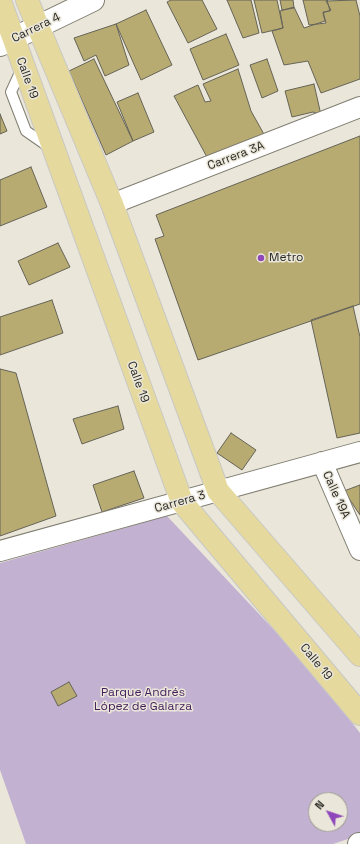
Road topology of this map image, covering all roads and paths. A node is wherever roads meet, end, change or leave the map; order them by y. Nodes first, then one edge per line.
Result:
1 (93, 0) edge
2 (0, 2) edge
3 (30, 9) edge
4 (6, 42) edge
5 (360, 107) edge
6 (112, 204) junction
7 (360, 452) edge
8 (322, 462) junction
9 (218, 490) junction
10 (182, 502) junction
11 (360, 550) edge
12 (0, 551) edge
13 (360, 655) edge
14 (360, 714) edge

1 - 3 street, Carrera 4
2 - 4 main road, Calle 19
3 - 4 street, Carrera 4
3 - 6 main road
4 - 10 main road, Calle 19
5 - 6 street, Carrera 3A
6 - 9 main road
7 - 8 street, Carrera 3
8 - 9 street, Carrera 3
8 - 11 street, Calle 19A
9 - 10 street, Carrera 3
9 - 13 main road
10 - 12 street, Carrera 3
10 - 14 main road, Calle 19

